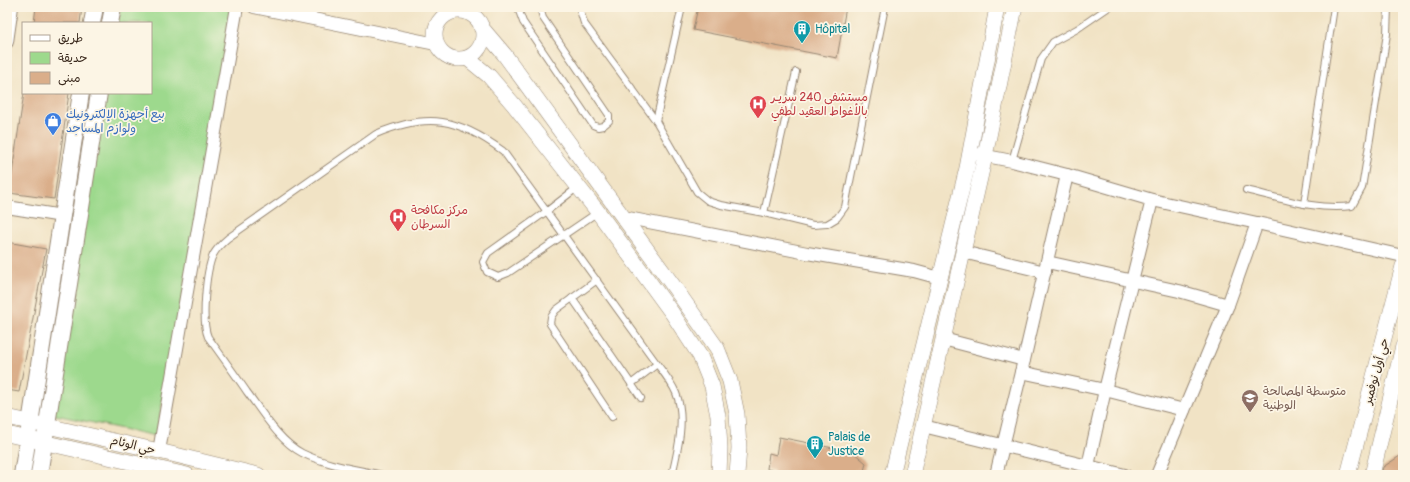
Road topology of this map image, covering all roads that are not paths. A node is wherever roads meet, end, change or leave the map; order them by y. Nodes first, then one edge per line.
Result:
1 (12, 7) edge
2 (94, 7) edge
3 (113, 7) edge
4 (237, 7) edge
5 (254, 7) edge
6 (520, 7) edge
7 (542, 7) edge
8 (579, 7) edge
9 (682, 7) edge
10 (885, 7) edge
11 (997, 7) edge
12 (1015, 7) edge
13 (1109, 7) edge
14 (1334, 7) edge
15 (1388, 7) edge
16 (439, 14) edge
17 (474, 16) edge
18 (92, 22) edge
19 (110, 22) edge
20 (7, 42) edge
21 (436, 44) junction
22 (467, 58) junction
23 (796, 72) dead end
24 (81, 94) edge
25 (99, 94) edge
26 (656, 121) junction
27 (969, 153) junction
28 (986, 156) junction
29 (1012, 161) junction
30 (1067, 174) junction
31 (578, 187) junction
32 (1246, 190) dead end
33 (1152, 200) junction
34 (1304, 204) junction
35 (7, 207) edge
36 (547, 211) junction
37 (598, 212) junction
38 (764, 213) junction
39 (62, 216) junction
40 (623, 217) junction
41 (1258, 223) junction
42 (563, 235) junction
43 (963, 252) junction
44 (1403, 256) edge
45 (1403, 266) edge
46 (1046, 267) junction
47 (940, 278) junction
48 (597, 280) junction
49 (1132, 280) junction
50 (572, 298) junction
51 (1228, 305) junction
52 (942, 339) junction
53 (1403, 346) edge
54 (658, 364) junction
55 (1023, 366) junction
56 (631, 384) junction
57 (1105, 390) junction
58 (641, 398) dead end
59 (1184, 410) junction
60 (7, 417) edge
61 (612, 417) dead end
62 (31, 422) junction
63 (47, 426) junction
64 (922, 426) junction
65 (7, 434) edge
66 (28, 438) junction
67 (45, 442) junction
68 (1002, 445) junction
69 (159, 451) junction
70 (1088, 466) junction
71 (22, 475) edge
72 (39, 475) edge
73 (187, 475) edge
74 (258, 475) edge
75 (382, 475) edge
76 (672, 475) edge
77 (719, 475) edge
78 (737, 475) edge
79 (892, 475) edge
80 (912, 475) edge
81 (996, 475) edge
82 (1125, 475) edge
83 (1157, 475) edge
84 (1348, 475) edge
85 (1372, 475) edge

1 - 20 street
2 - 18 main road
3 - 19 main road
4 - 69 street
5 - 21 street
6 - 7 lane
8 - 26 lane
9 - 26 lane
10 - 38 lane
11 - 27 street
12 - 28 street
13 - 29 lane
14 - 34 lane
15 - 34 lane
16 - 17 street
16 - 21 street
17 - 22 street
17 - 40 street
21 - 22 street
22 - 31 street
23 - 38 lane
24 - 39 main road
25 - 63 main road
26 - 38 lane
27 - 28 street
27 - 47 street
28 - 29 street
28 - 43 street
29 - 30 street
30 - 33 street
30 - 46 street
31 - 36 lane
31 - 37 street
32 - 34 lane
33 - 41 street
33 - 49 street
35 - 39 street
36 - 42 lane
36 - 42 lane
36 - 75 lane
37 - 42 lane
37 - 77 street
39 - 62 main road
40 - 47 street
40 - 78 street
41 - 44 street
41 - 51 street
42 - 48 lane
43 - 46 street
43 - 52 street
45 - 84 street, حي أول نوفمبر
46 - 49 street
46 - 55 street
47 - 79 street
48 - 50 lane
48 - 54 lane
49 - 51 street
49 - 57 street
50 - 56 lane
50 - 61 lane
51 - 59 street
52 - 55 street
52 - 64 street
53 - 85 street, حي أول نوفمبر
54 - 56 lane
54 - 76 lane
55 - 57 street
55 - 68 street
56 - 58 lane
57 - 59 street
57 - 70 street
59 - 83 street
60 - 62 street, حي الوئام
62 - 63 street, حي الوئام
62 - 66 main road
63 - 67 main road
63 - 69 street, حي الوئام
64 - 68 street
64 - 80 street
65 - 66 street, حي الوئام
66 - 67 street, حي الوئام
66 - 71 main road
67 - 72 main road
67 - 73 street, حي الوئام
68 - 70 street
68 - 81 street
69 - 74 street, حي الوئام
70 - 82 street

